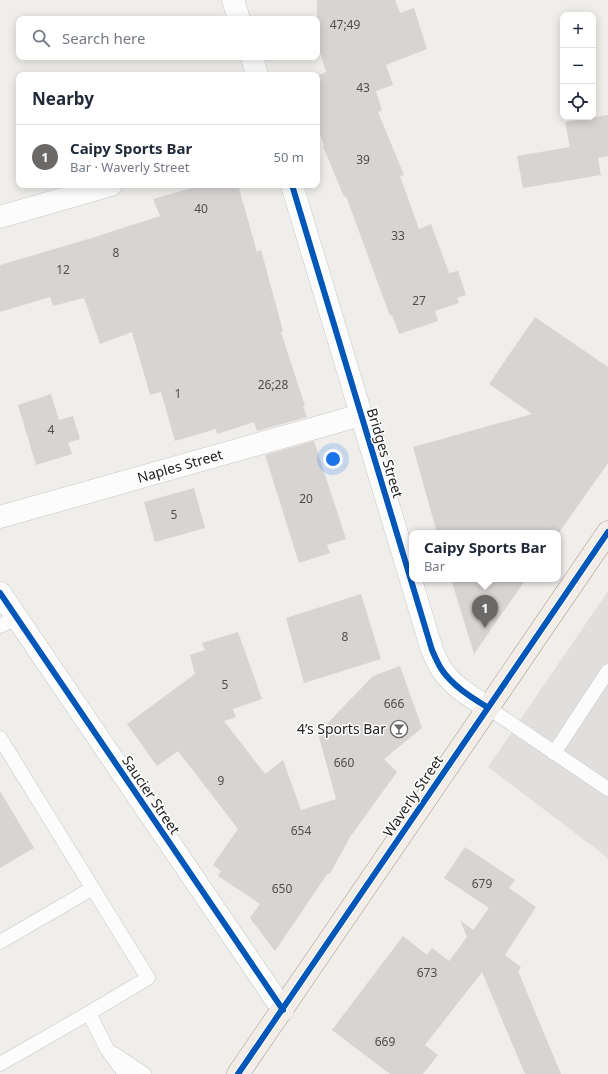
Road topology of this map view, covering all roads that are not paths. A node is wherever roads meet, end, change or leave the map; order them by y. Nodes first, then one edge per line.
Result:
1 (233, 0) edge
2 (238, 16) edge
3 (253, 60) edge
4 (256, 72) edge
5 (101, 188) edge
6 (293, 188) edge
7 (0, 217) edge
8 (360, 415) junction
9 (0, 517) edge
10 (608, 532) edge
11 (409, 575) edge
12 (411, 582) edge
13 (0, 593) edge
14 (8, 622) edge
15 (608, 671) edge
16 (487, 708) junction
17 (0, 738) edge
18 (554, 752) junction
19 (608, 789) edge
20 (93, 888) junction
21 (0, 942) edge
22 (283, 1010) junction
23 (89, 1012) junction
24 (107, 1049) junction
25 (0, 1064) edge
26 (125, 1074) edge
27 (144, 1074) edge
28 (238, 1074) edge

1 - 2 street
3 - 4 street
5 - 7 street
6 - 8 street, Bridges Street
8 - 9 street, Naples Street
8 - 11 street, Bridges Street
10 - 16 main road, Waverly Street
12 - 16 street, Bridges Street
13 - 14 street, Saucier Street
14 - 22 street, Saucier Street
15 - 18 lane
16 - 18 lane
16 - 22 main road, Waverly Street
17 - 20 lane
18 - 19 lane
20 - 21 lane
20 - 23 lane
22 - 28 main road, Waverly Street
23 - 24 lane
23 - 25 lane
24 - 26 lane
24 - 27 lane

